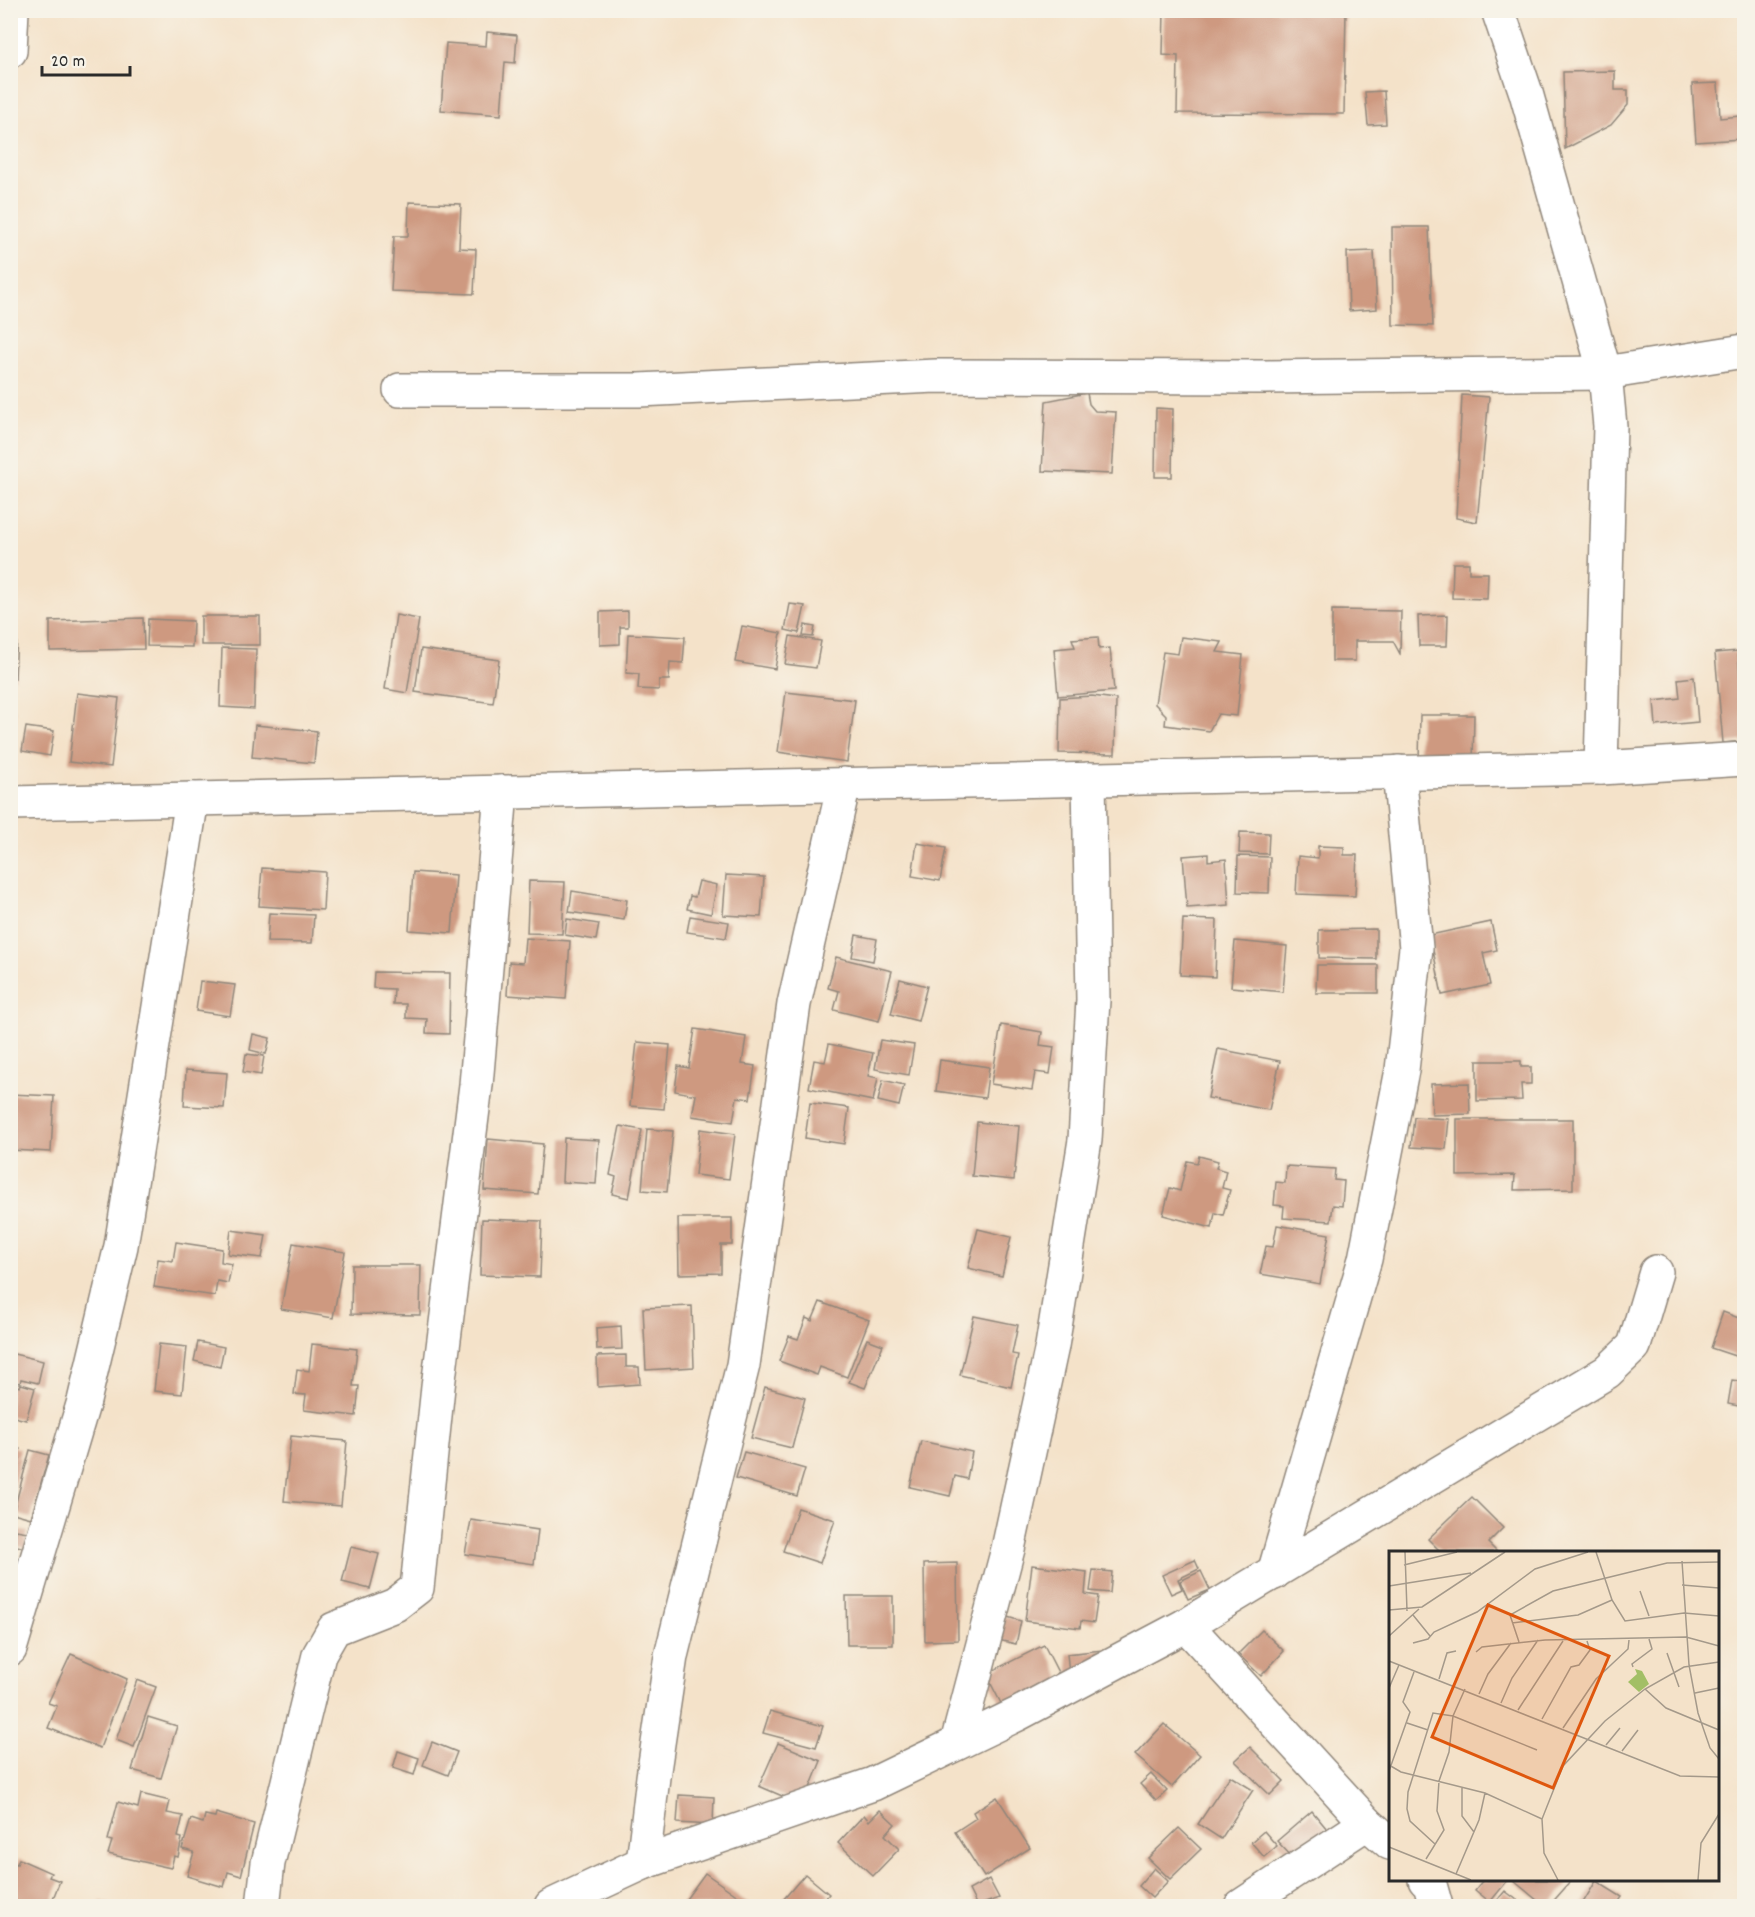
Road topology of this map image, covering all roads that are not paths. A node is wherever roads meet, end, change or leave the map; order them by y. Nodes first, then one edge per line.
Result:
1 (12, 10) edge
2 (1498, 10) edge
3 (10, 51) edge
4 (1744, 351) edge
5 (1605, 373) junction
6 (400, 390) dead end
7 (1744, 759) edge
8 (1601, 768) junction
9 (1399, 772) junction
10 (1089, 778) junction
11 (844, 784) junction
12 (501, 792) junction
13 (192, 799) junction
14 (10, 803) edge
15 (1656, 1272) dead end
16 (1274, 1573) junction
17 (1186, 1625) junction
18 (10, 1649) edge
19 (957, 1743) junction
20 (1379, 1833) edge
21 (643, 1863) junction
22 (1425, 1881) edge
23 (263, 1906) edge
24 (551, 1906) edge
25 (1241, 1906) edge
26 (1436, 1906) edge

1 - 3 street
2 - 5 street
4 - 5 street
5 - 6 street
5 - 8 street
7 - 8 street
8 - 9 street
9 - 10 street
9 - 16 street
10 - 11 street
10 - 19 street
11 - 12 street
11 - 21 street
12 - 13 street
12 - 23 street
13 - 14 street
13 - 18 street
15 - 16 street
16 - 17 street
17 - 19 street
17 - 20 street
19 - 21 street
20 - 25 street
21 - 24 street
22 - 26 street

